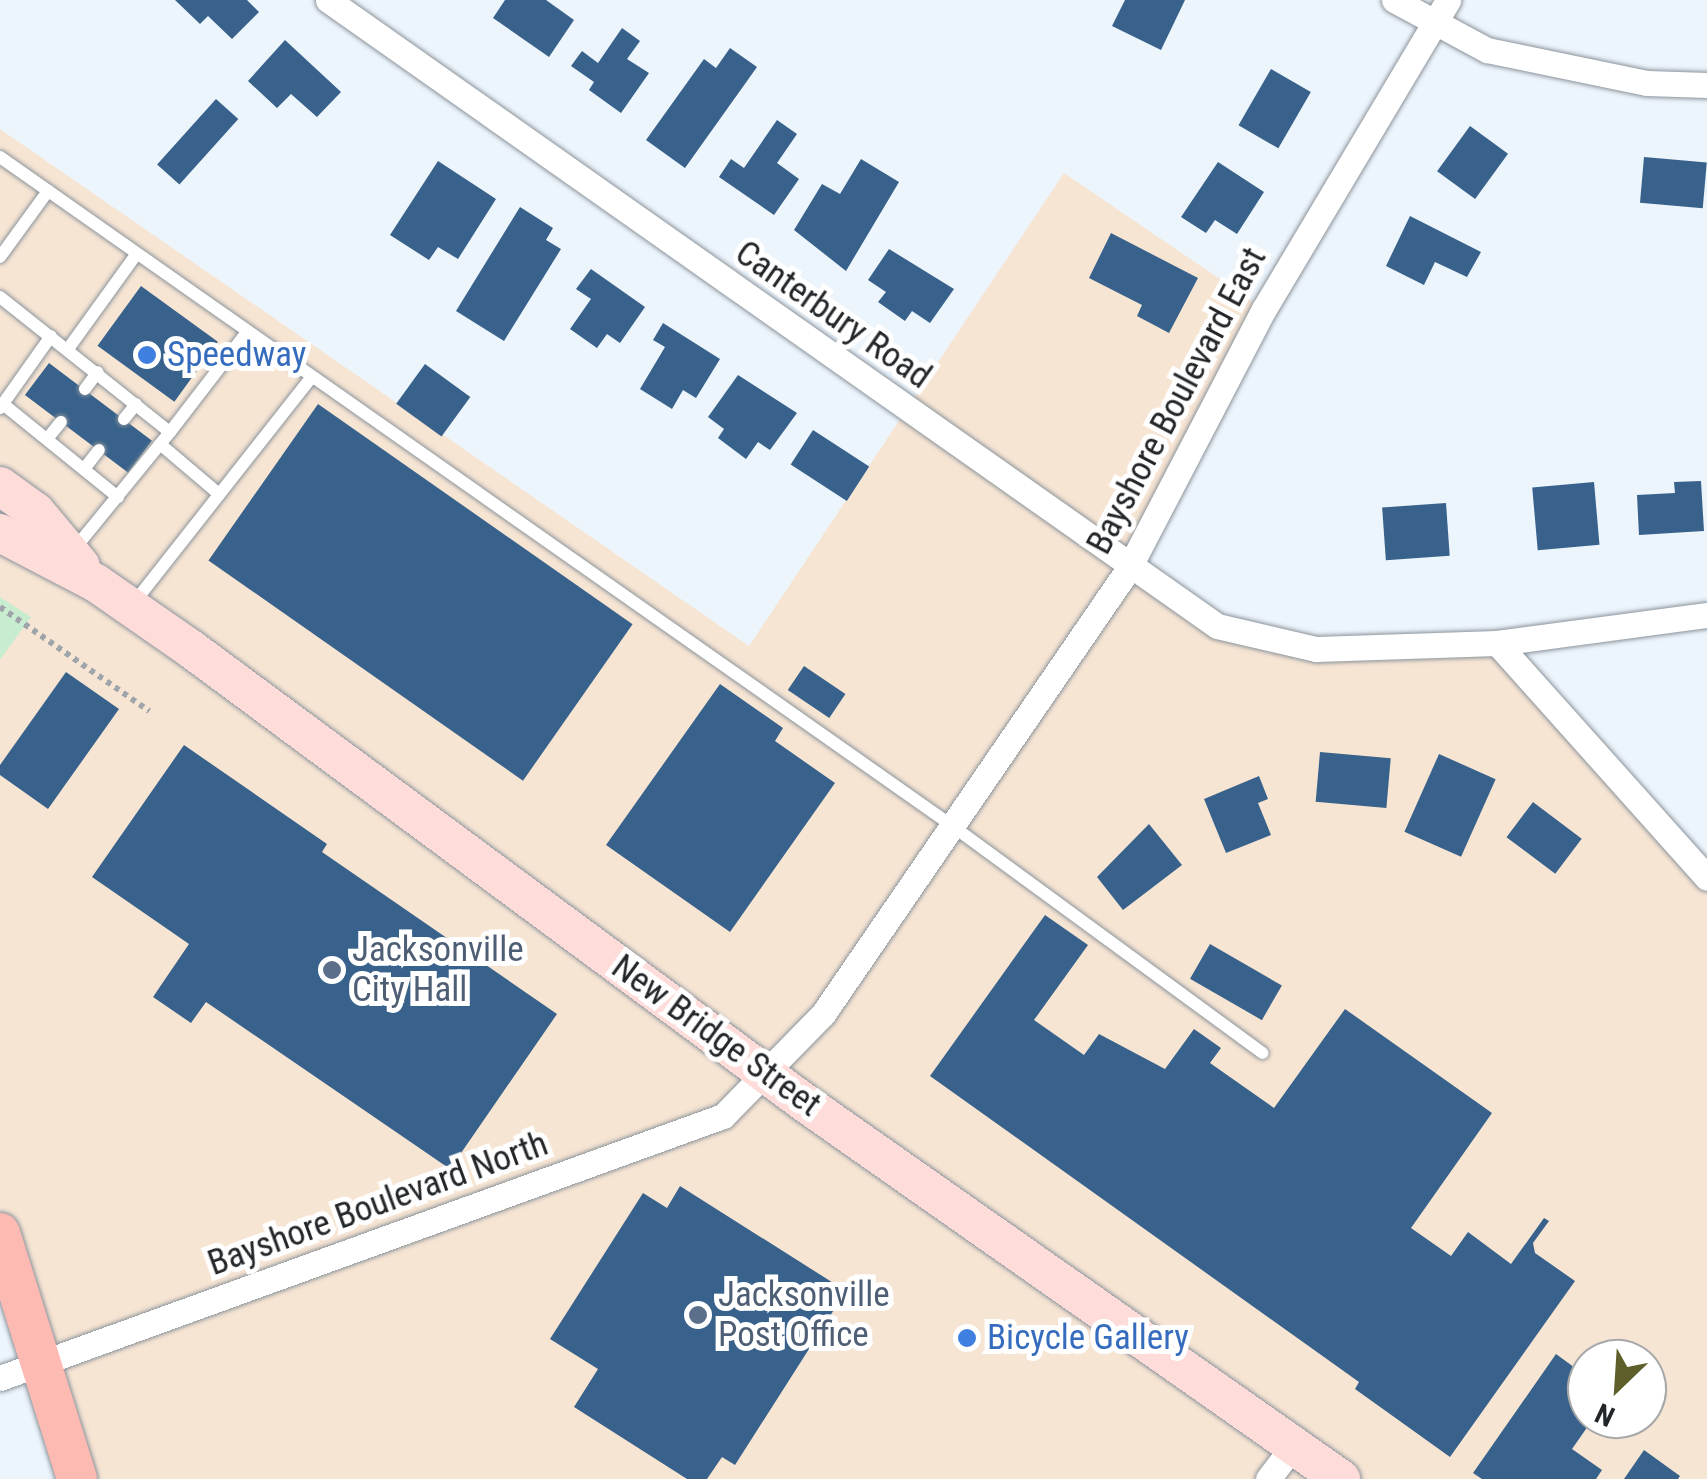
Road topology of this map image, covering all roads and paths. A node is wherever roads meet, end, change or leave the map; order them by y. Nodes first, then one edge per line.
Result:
1 (328, 0) edge
2 (1394, 0) edge
3 (1440, 9) edge
4 (1707, 84) edge
5 (0, 158) edge
6 (48, 192) junction
7 (0, 256) edge
8 (136, 256) junction
9 (0, 297) edge
10 (246, 332) junction
11 (51, 336) junction
12 (68, 350) junction
13 (98, 372) junction
14 (310, 378) junction
15 (85, 390) dead end
16 (136, 404) junction
17 (1, 406) edge
18 (124, 419) dead end
19 (61, 422) dead end
20 (170, 432) junction
21 (47, 439) junction
22 (160, 444) junction
23 (99, 450) dead end
24 (84, 469) junction
25 (0, 486) edge
26 (219, 494) junction
27 (118, 497) junction
28 (0, 533) edge
29 (70, 554) junction
30 (1128, 568) junction
31 (96, 583) junction
32 (0, 607) edge
33 (130, 607) junction
34 (1707, 616) edge
35 (1497, 643) junction
36 (149, 711) dead end
37 (951, 825) junction
38 (1707, 878) edge
39 (1263, 1053) dead end
40 (766, 1074) junction
41 (0, 1233) edge
42 (45, 1363) junction
43 (0, 1378) edge
44 (1294, 1445) junction
45 (77, 1479) edge
46 (1268, 1479) edge
47 (1341, 1479) edge

1 - 30 street, Canterbury Road
2 - 3 street
3 - 4 street
3 - 30 street, Bayshore Boulevard East
5 - 6 lane
6 - 7 lane
6 - 8 lane
8 - 10 lane
8 - 12 lane
9 - 11 lane
10 - 14 lane
10 - 20 lane
11 - 12 lane
11 - 17 lane
12 - 13 lane
13 - 15 lane
13 - 16 lane
14 - 26 lane
14 - 37 lane
16 - 18 lane
16 - 20 lane
17 - 21 lane
19 - 21 lane
20 - 22 lane
21 - 24 lane
22 - 26 lane
22 - 27 lane
23 - 24 lane
24 - 27 lane
25 - 29 main road, New Bridge Street
26 - 33 lane
27 - 29 lane
28 - 31 main road, New Bridge Street
29 - 31 main road, New Bridge Street
30 - 35 street, Canterbury Road
30 - 37 street, Bayshore Boulevard East
31 - 33 main road, New Bridge Street
32 - 36 path
33 - 40 main road, New Bridge Street
34 - 35 street, Canterbury Road
35 - 38 street
37 - 39 lane
37 - 40 street, Bayshore Boulevard East
40 - 42 street, Bayshore Boulevard North
40 - 44 main road, New Bridge Street
41 - 42 main road
42 - 43 street, Bayshore Boulevard North
42 - 45 main road
44 - 46 street
44 - 47 main road, New Bridge Street

